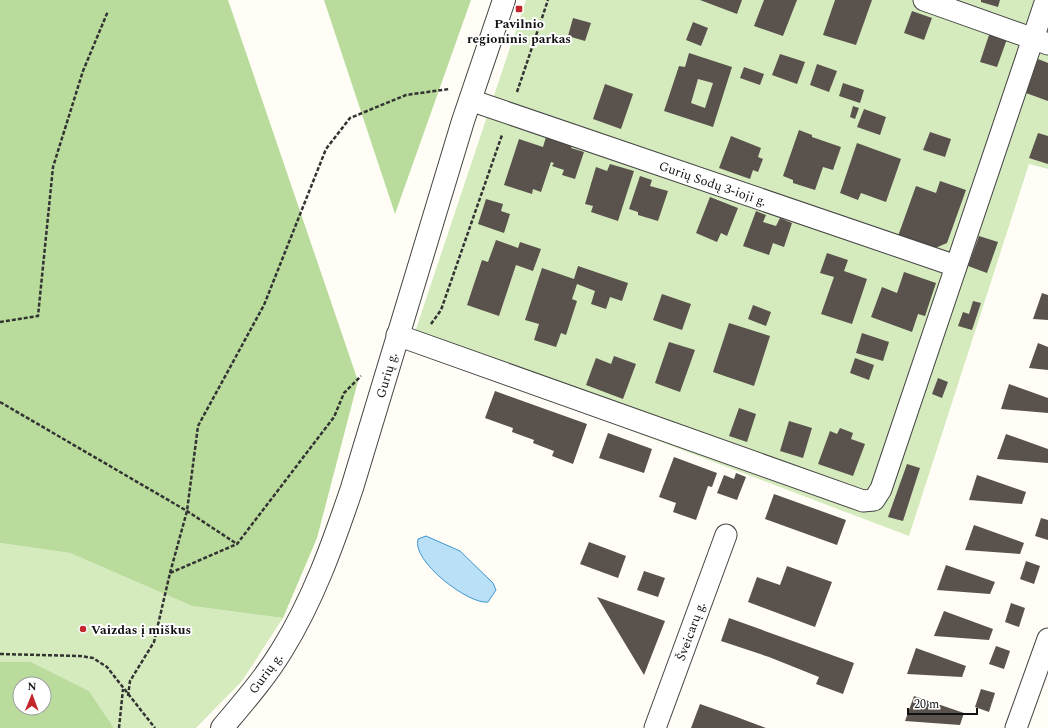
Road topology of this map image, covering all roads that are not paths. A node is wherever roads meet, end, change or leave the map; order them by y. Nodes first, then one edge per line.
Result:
1 (504, 0) edge
2 (924, 0) edge
3 (1046, 0) edge
4 (1040, 41) edge
5 (472, 93) junction
6 (956, 266) junction
7 (397, 334) junction
8 (726, 535) dead end
9 (1048, 639) edge
10 (222, 728) edge
11 (655, 728) edge
12 (1016, 728) edge

1 - 5 street, Gurių g.
2 - 4 street
3 - 4 street
4 - 6 street
5 - 6 street, Gurių Sodų 3-ioji g.
5 - 7 street, Gurių g.
6 - 7 street
7 - 10 street, Gurių g.
8 - 11 street, Šveicarų g.
9 - 12 street

